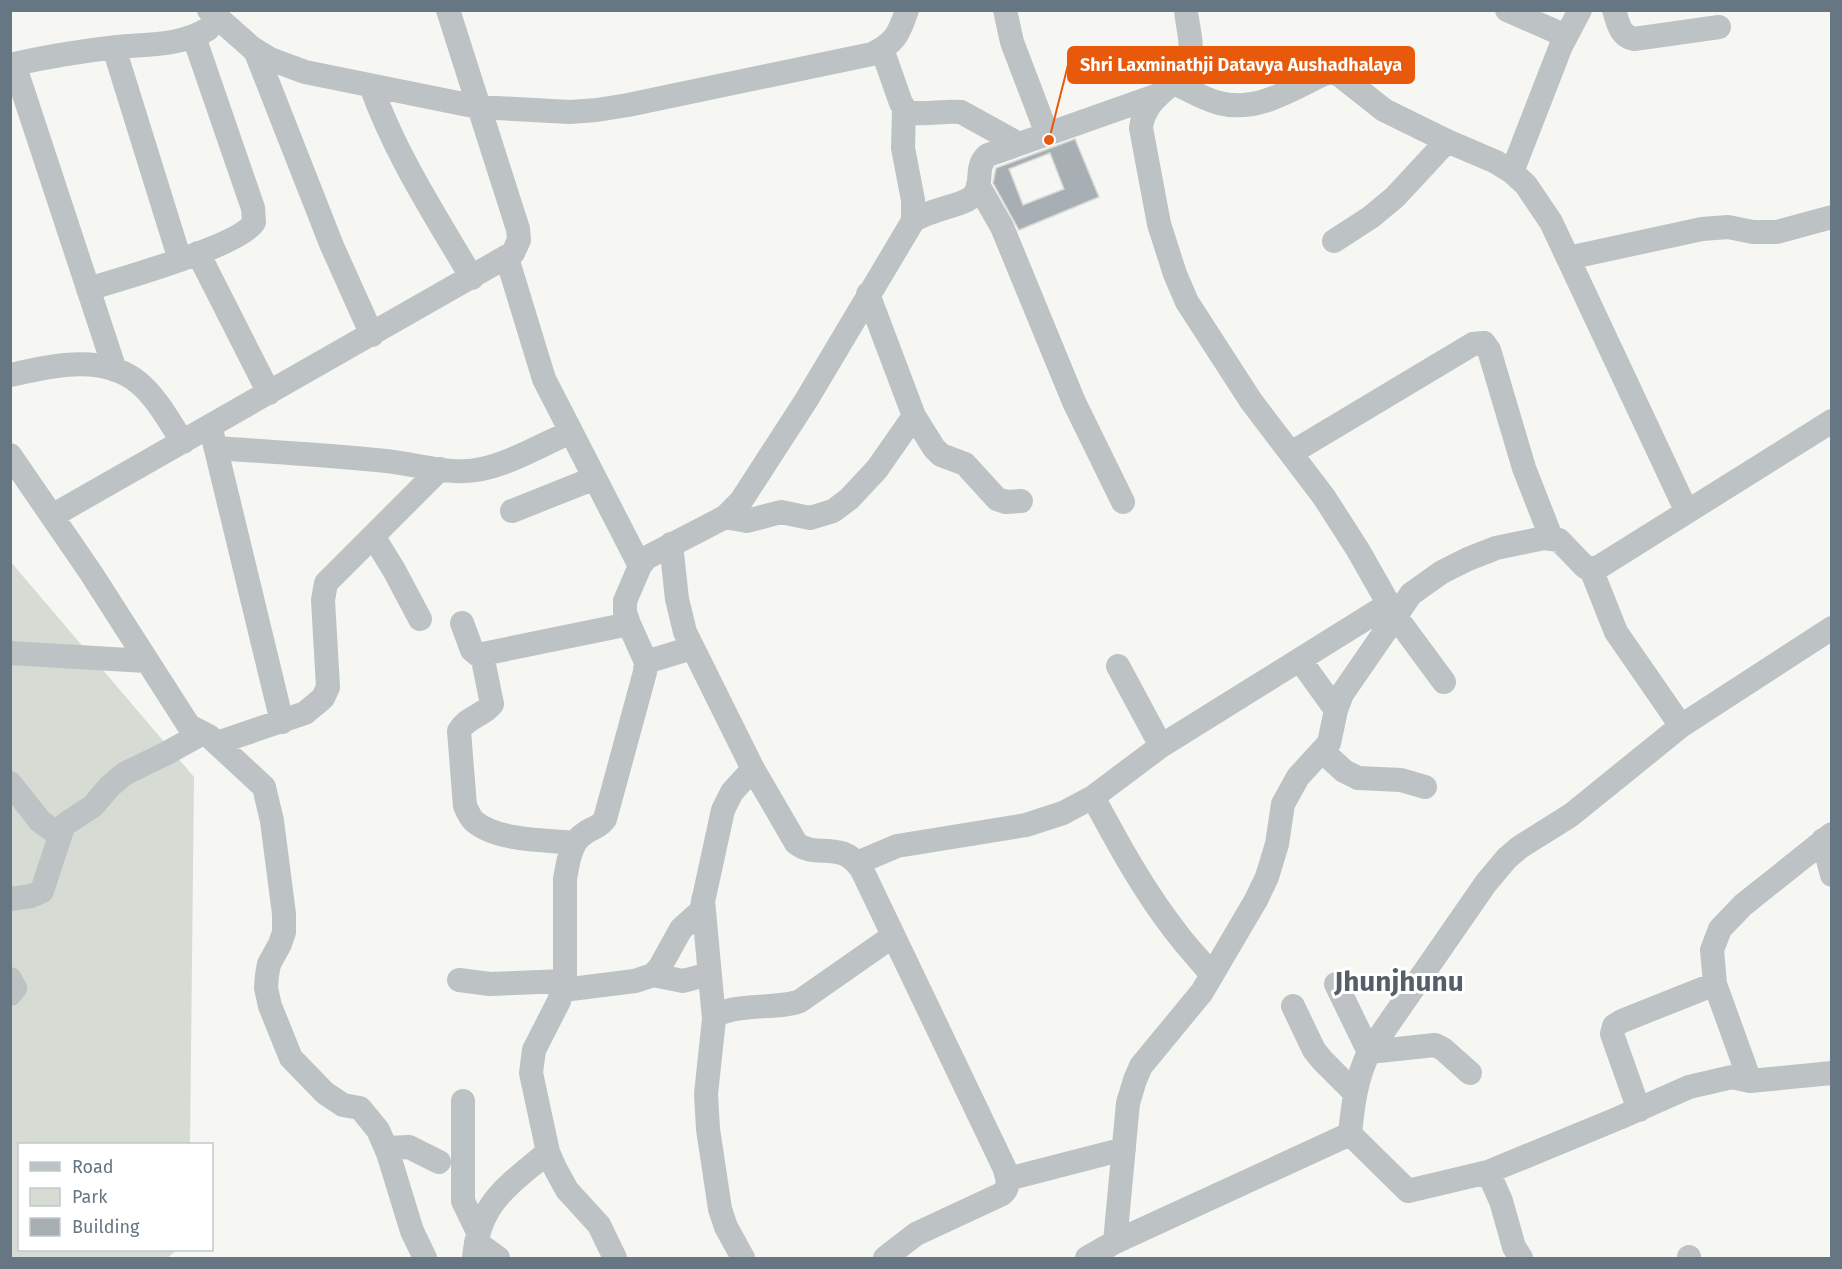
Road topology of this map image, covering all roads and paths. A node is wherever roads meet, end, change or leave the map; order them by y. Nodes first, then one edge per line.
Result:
1 (448, 10) edge
2 (907, 10) edge
3 (1005, 10) edge
4 (1186, 10) edge
5 (1507, 10) edge
6 (1580, 10) edge
7 (1614, 10) edge
8 (215, 16) edge
9 (1719, 27) dead end
10 (1566, 36) junction
11 (194, 37) junction
12 (114, 48) junction
13 (882, 49) junction
14 (255, 50) junction
15 (12, 65) edge
16 (371, 86) junction
17 (1165, 88) junction
18 (478, 107) junction
19 (904, 109) junction
20 (1047, 134) junction
21 (1447, 141) junction
22 (1019, 144) junction
23 (1512, 172) junction
24 (978, 184) junction
25 (1832, 217) edge
26 (913, 221) junction
27 (1334, 241) dead end
28 (189, 257) junction
29 (507, 258) junction
30 (1568, 258) junction
31 (472, 278) junction
32 (88, 289) junction
33 (868, 294) junction
34 (372, 335) junction
35 (14, 367) edge
36 (115, 370) junction
37 (269, 393) junction
38 (914, 416) junction
39 (1832, 421) edge
40 (571, 432) junction
41 (213, 437) junction
42 (183, 442) junction
43 (1291, 453) junction
44 (10, 455) edge
45 (440, 469) junction
46 (595, 478) junction
47 (1021, 501) dead end
48 (1123, 502) dead end
49 (512, 511) dead end
50 (1688, 512) junction
51 (52, 516) junction
52 (725, 517) junction
53 (373, 536) junction
54 (1551, 537) junction
55 (670, 544) junction
56 (640, 566) junction
57 (1591, 569) junction
58 (1392, 610) junction
59 (420, 619) dead end
60 (462, 623) dead end
61 (629, 624) junction
62 (1832, 628) edge
63 (692, 648) junction
64 (10, 653) edge
65 (482, 655) junction
66 (1300, 660) junction
67 (146, 661) junction
68 (646, 662) junction
69 (1118, 666) dead end
70 (1444, 682) dead end
71 (1335, 710) junction
72 (282, 722) junction
73 (1681, 726) junction
74 (210, 738) junction
75 (1161, 746) junction
76 (1322, 751) junction
77 (753, 769) junction
78 (10, 783) edge
79 (1425, 787) dead end
80 (1093, 797) junction
81 (59, 835) junction
82 (1827, 837) edge
83 (575, 843) junction
84 (857, 863) junction
85 (1832, 875) edge
86 (10, 899) edge
87 (703, 900) junction
88 (893, 936) junction
89 (709, 974) junction
90 (653, 975) junction
91 (1212, 975) junction
92 (10, 979) edge
93 (459, 980) dead end
94 (1335, 984) dead end
95 (1715, 984) junction
96 (564, 985) junction
97 (10, 994) edge
98 (1293, 1006) dead end
99 (714, 1018) junction
100 (1369, 1052) junction
101 (1470, 1072) dead end
102 (1832, 1073) edge
103 (1750, 1081) junction
104 (1354, 1092) junction
105 (463, 1101) dead end
106 (1639, 1110) junction
107 (1350, 1134) junction
108 (386, 1148) junction
109 (1124, 1149) junction
110 (548, 1152) junction
111 (439, 1162) dead end
112 (1488, 1172) junction
113 (1008, 1179) junction
114 (476, 1244) edge
115 (1100, 1253) edge
116 (425, 1258) edge
117 (498, 1258) edge
118 (615, 1258) edge
119 (743, 1258) edge
120 (885, 1258) edge
121 (1521, 1258) edge

1 - 18 street
2 - 13 street
3 - 20 street
4 - 17 street
5 - 10 street
6 - 10 street
7 - 9 street
8 - 11 street
8 - 14 street
10 - 23 street
11 - 12 street
11 - 28 street
12 - 15 street
12 - 28 street
13 - 18 street
13 - 19 street
14 - 16 street
14 - 34 street
15 - 32 street
16 - 18 street
16 - 31 street
17 - 20 street
17 - 21 street
17 - 43 street
18 - 29 street
19 - 22 street
19 - 26 street
20 - 22 street
21 - 23 street
21 - 27 street
22 - 24 street
23 - 30 street
24 - 26 street
24 - 48 street
25 - 30 street
26 - 33 street
28 - 32 street
28 - 37 street
29 - 31 street
29 - 40 street
30 - 50 street
31 - 34 street
32 - 36 street
33 - 38 street
33 - 52 street
34 - 37 street
35 - 36 street
36 - 42 street
37 - 41 street
38 - 47 street
38 - 52 street
39 - 50 street
40 - 45 street
40 - 46 street
41 - 42 street
41 - 45 street
41 - 72 street
42 - 51 street
43 - 54 street
43 - 58 street
44 - 51 street
45 - 53 street
46 - 49 street
46 - 56 street
50 - 57 street
51 - 67 street
52 - 55 street
53 - 59 street
53 - 72 street
54 - 57 street
54 - 58 street
55 - 56 street
55 - 63 street
56 - 61 street
57 - 73 street
58 - 66 street
58 - 70 street
58 - 71 street
60 - 65 street
61 - 65 street
61 - 68 street
62 - 73 street
63 - 68 street
63 - 77 street
64 - 67 street
65 - 83 street
66 - 71 street
66 - 75 street
67 - 74 street
68 - 83 street
69 - 75 street
71 - 76 street
72 - 74 street
73 - 100 street
74 - 81 street
74 - 108 street
75 - 80 street
76 - 79 street
76 - 91 street
77 - 84 street
77 - 87 street
78 - 81 street
80 - 84 street
80 - 91 street
81 - 86 street
82 - 85 street
82 - 95 street
83 - 96 street
84 - 88 street
87 - 89 street
87 - 90 street
88 - 99 street
88 - 113 street
89 - 90 street
89 - 99 street
90 - 96 street
91 - 109 street
92 - 97 street
93 - 96 street
94 - 100 street
95 - 103 street
95 - 106 street
96 - 110 street
98 - 104 street
99 - 119 street
100 - 101 street
100 - 104 street
102 - 103 street
103 - 106 street
104 - 107 street
105 - 114 street
106 - 112 street
107 - 112 street
107 - 115 street
108 - 111 street
108 - 116 street
109 - 113 street
109 - 115 street
110 - 114 street
110 - 118 street
112 - 121 street
113 - 120 street
114 - 117 street

